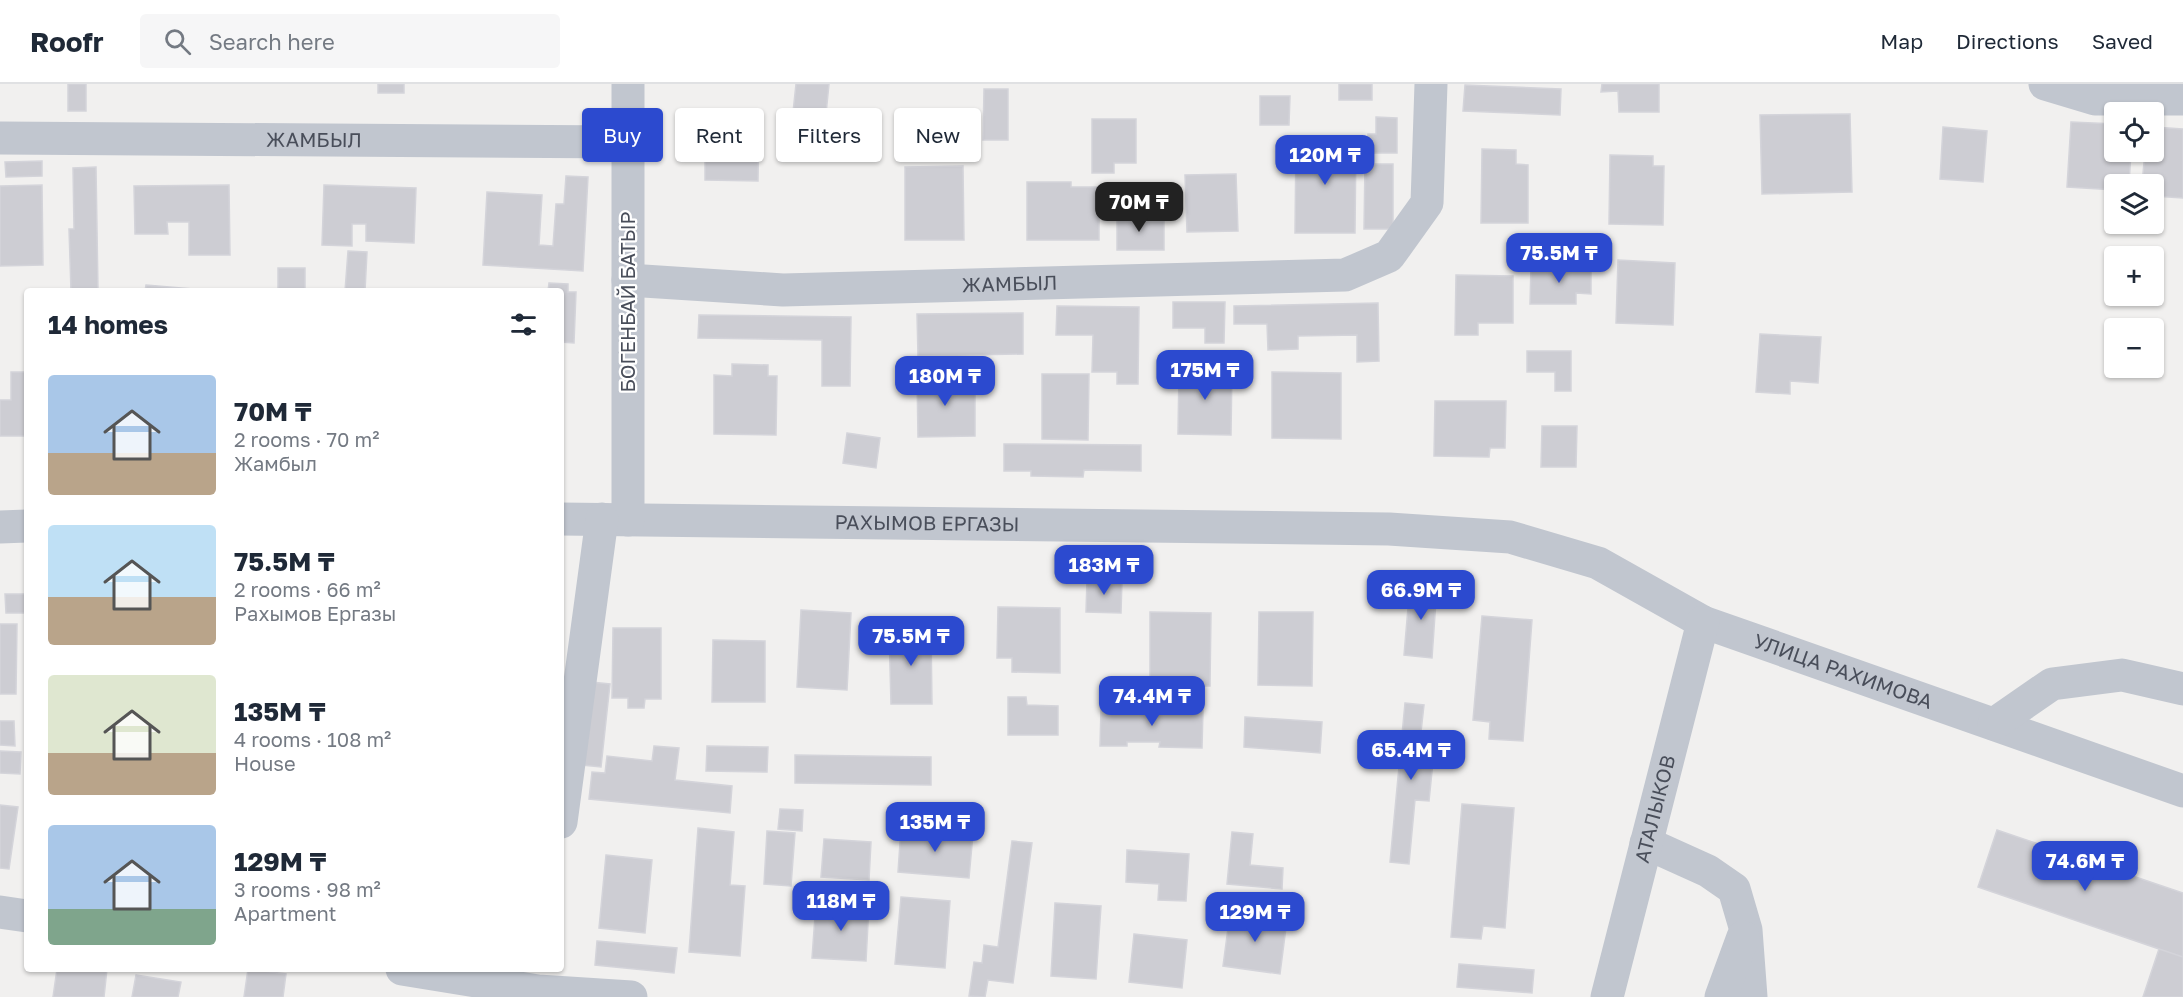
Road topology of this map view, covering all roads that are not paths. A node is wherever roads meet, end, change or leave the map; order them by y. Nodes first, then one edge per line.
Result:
1 (628, 84) edge
2 (1431, 84) edge
3 (2044, 84) edge
4 (2183, 99) edge
5 (628, 108) edge
6 (0, 138) edge
7 (582, 142) edge
8 (628, 162) edge
9 (628, 280) junction
10 (564, 519) edge
11 (615, 519) junction
12 (24, 526) edge
13 (0, 527) edge
14 (1510, 537) joint
15 (1703, 622) junction
16 (2183, 689) edge
17 (1994, 724) junction
18 (2183, 791) edge
19 (564, 805) edge
20 (1646, 843) junction
21 (0, 912) edge
22 (24, 916) edge
23 (1746, 930) junction
24 (440, 972) edge
25 (540, 980) edge
26 (631, 997) edge
27 (1607, 997) edge
28 (1721, 997) edge
29 (1751, 997) edge

1 - 5 street, БОГЕНБАЙ БАТЫР
2 - 9 street, ЖАМБЫЛ
3 - 4 street
6 - 7 street, ЖАМБЫЛ
8 - 9 street, БОГЕНБАЙ БАТЫР
9 - 11 street, БОГЕНБАЙ БАТЫР
10 - 11 street, РАХЫМОВ ЕРГАЗЫ
11 - 14 street, РАХЫМОВ ЕРГАЗЫ
11 - 19 street, БОГЕНБАЙ БАТЫР
12 - 13 street
14 - 15 street, УЛИЦА РАХИМОВА
15 - 17 street, УЛИЦА РАХИМОВА
15 - 20 street, АТАЛЫКОВ
16 - 17 street
17 - 18 street, УЛИЦА РАХИМОВА
20 - 23 street
20 - 27 street, АТАЛЫКОВ
21 - 22 street
23 - 28 street
23 - 29 street
24 - 25 street
25 - 26 street

